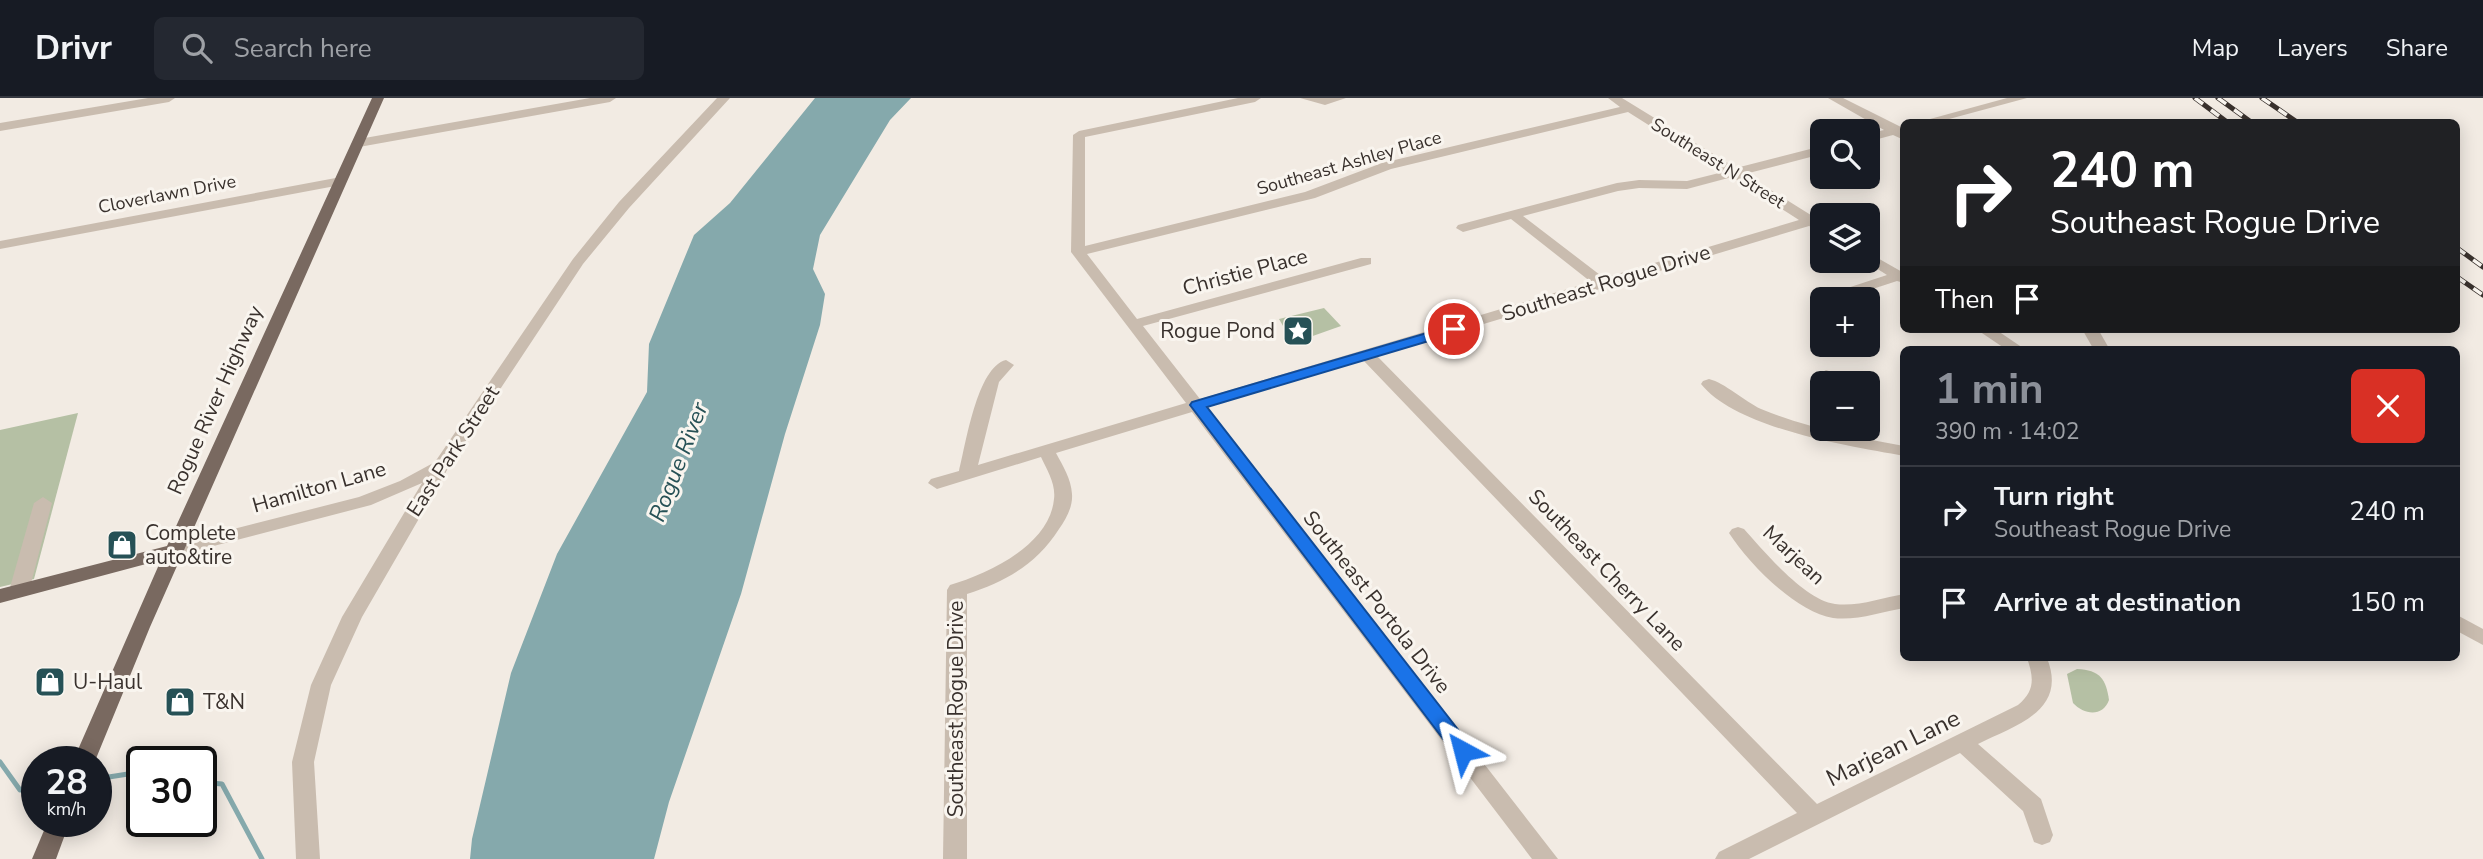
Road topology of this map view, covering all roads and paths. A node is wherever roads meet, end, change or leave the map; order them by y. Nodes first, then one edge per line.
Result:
1 (170, 98) edge
2 (379, 98) edge
3 (610, 98) edge
4 (724, 98) edge
5 (1255, 98) edge
6 (1306, 98) edge
7 (1340, 98) edge
8 (1614, 98) edge
9 (1834, 98) edge
10 (2021, 98) edge
11 (1630, 108) junction
12 (1937, 119) edge
13 (0, 127) edge
14 (1900, 131) edge
15 (1900, 131) edge
16 (1880, 135) edge
17 (359, 143) junction
18 (1810, 152) edge
19 (1733, 173) junction
20 (341, 181) junction
21 (1512, 214) junction
22 (1810, 221) edge
23 (1810, 227) edge
24 (1463, 228) dead end
25 (0, 245) edge
26 (1078, 252) junction
27 (1366, 261) dead end
28 (1880, 265) edge
29 (1900, 277) edge
30 (1900, 278) edge
31 (1602, 284) junction
32 (1870, 287) edge
33 (1135, 324) junction
34 (1990, 333) edge
35 (2012, 346) edge
36 (1368, 356) junction
37 (1006, 365) dead end
38 (1709, 384) dead end
39 (1198, 405) junction
40 (1810, 427) edge
41 (1862, 441) edge
42 (1900, 450) edge
43 (1047, 451) junction
44 (442, 464) junction
45 (967, 474) junction
46 (937, 483) dead end
47 (43, 503) dead end
48 (1738, 533) dead end
49 (175, 550) junction
50 (9, 593) edge
51 (1900, 602) edge
52 (2460, 624) edge
53 (2483, 638) edge
54 (2038, 661) edge
55 (1963, 743) junction
56 (90, 746) edge
57 (1814, 816) junction
58 (2042, 835) dead end
59 (53, 837) edge
60 (44, 859) edge
61 (308, 859) edge
62 (955, 859) edge
63 (1546, 859) edge
64 (1727, 859) edge

1 - 13 street
2 - 17 main road, Rogue River Highway
3 - 17 street
4 - 44 street, East Park Street
5 - 26 street
6 - 7 street
8 - 11 street, Southeast N Street
9 - 14 street
10 - 12 street
11 - 19 street, Southeast N Street
11 - 26 street, Southeast Ashley Place
15 - 16 street
17 - 20 main road, Rogue River Highway
18 - 19 street
19 - 21 street
19 - 22 street, Southeast N Street
20 - 25 street, Cloverlawn Drive
20 - 49 main road, Rogue River Highway
21 - 24 street
21 - 31 street
23 - 31 street, Southeast Rogue Drive
26 - 33 street, Southeast Portola Drive
27 - 33 street, Christie Place
28 - 29 street
30 - 32 street
31 - 36 street, Southeast Rogue Drive
33 - 39 street, Southeast Portola Drive
34 - 35 street
36 - 39 street, Southeast Rogue Drive
36 - 57 street, Southeast Cherry Lane
37 - 45 street
38 - 40 street
39 - 43 street, Southeast Rogue Drive
39 - 63 street, Southeast Portola Drive
41 - 42 street
43 - 45 street
43 - 62 street, Southeast Rogue Drive
44 - 49 street, Hamilton Lane
44 - 61 street, East Park Street
45 - 46 street
47 - 50 street
48 - 51 street, Marjean
49 - 50 main road, Hamilton Lane
49 - 56 main road, Rogue River Highway
52 - 53 street
54 - 55 street, Marjean Lane
55 - 57 street, Marjean Lane
55 - 58 street
57 - 64 street, Marjean Lane
59 - 60 main road

